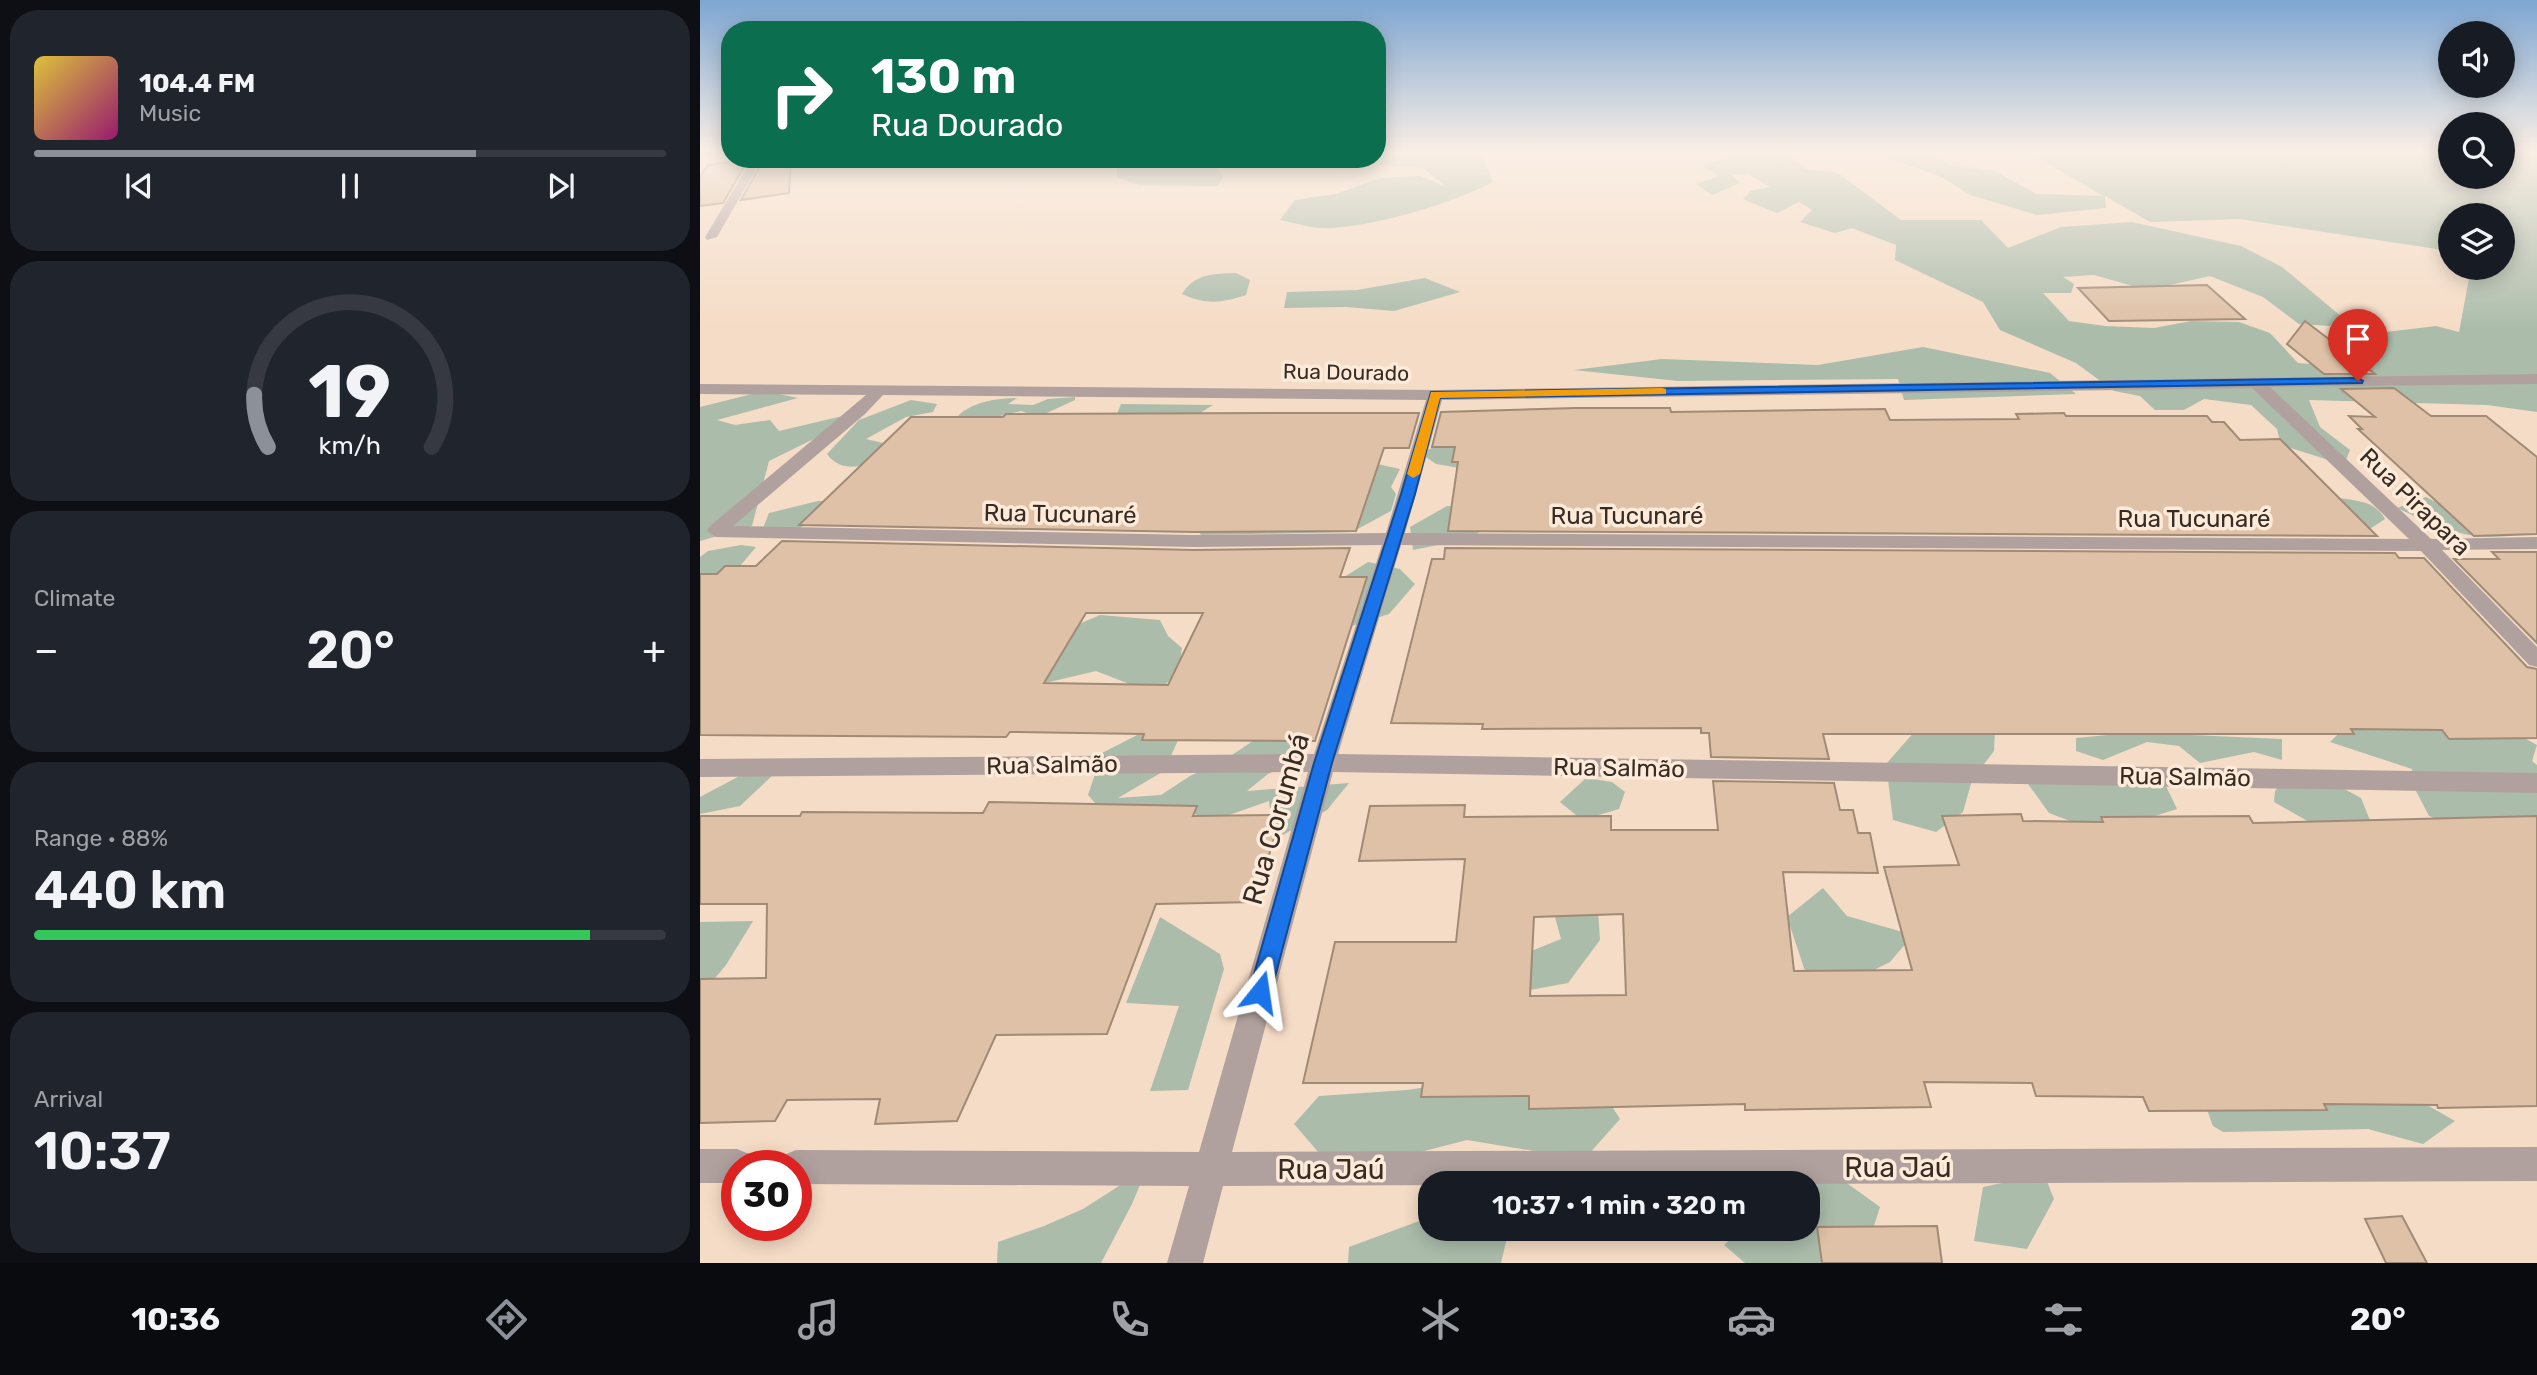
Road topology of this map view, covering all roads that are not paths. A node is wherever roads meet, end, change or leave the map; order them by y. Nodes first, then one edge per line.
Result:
1 (726, 212) edge
2 (711, 237) dead end
3 (2537, 379) edge
4 (2255, 382) junction
5 (700, 389) edge
6 (879, 390) junction
7 (1435, 395) junction
8 (1394, 539) junction
9 (2537, 543) edge
10 (2427, 545) junction
11 (2537, 660) edge
12 (1323, 763) junction
13 (700, 768) edge
14 (2537, 783) edge
15 (2537, 1164) edge
16 (700, 1166) edge
17 (721, 1166) edge
18 (812, 1167) edge
19 (1211, 1169) junction
20 (1185, 1263) edge

1 - 2 street
3 - 4 street, Rua Dourado
4 - 7 street, Rua Dourado
4 - 10 street, Rua Pirapara
5 - 6 street, Rua Dourado
6 - 7 street, Rua Dourado
6 - 8 street, Rua Tucunaré
7 - 8 street, Rua Corumbá
8 - 10 street, Rua Tucunaré
8 - 12 street, Rua Corumbá
9 - 10 street, Rua Tucunaré
10 - 11 street, Rua Pirapara
12 - 13 street, Rua Salmão
12 - 14 street, Rua Salmão
12 - 19 street, Rua Corumbá
15 - 19 street, Rua Jaú
16 - 17 street
18 - 19 street, Rua Jaú
19 - 20 street, Rua Corumbá

